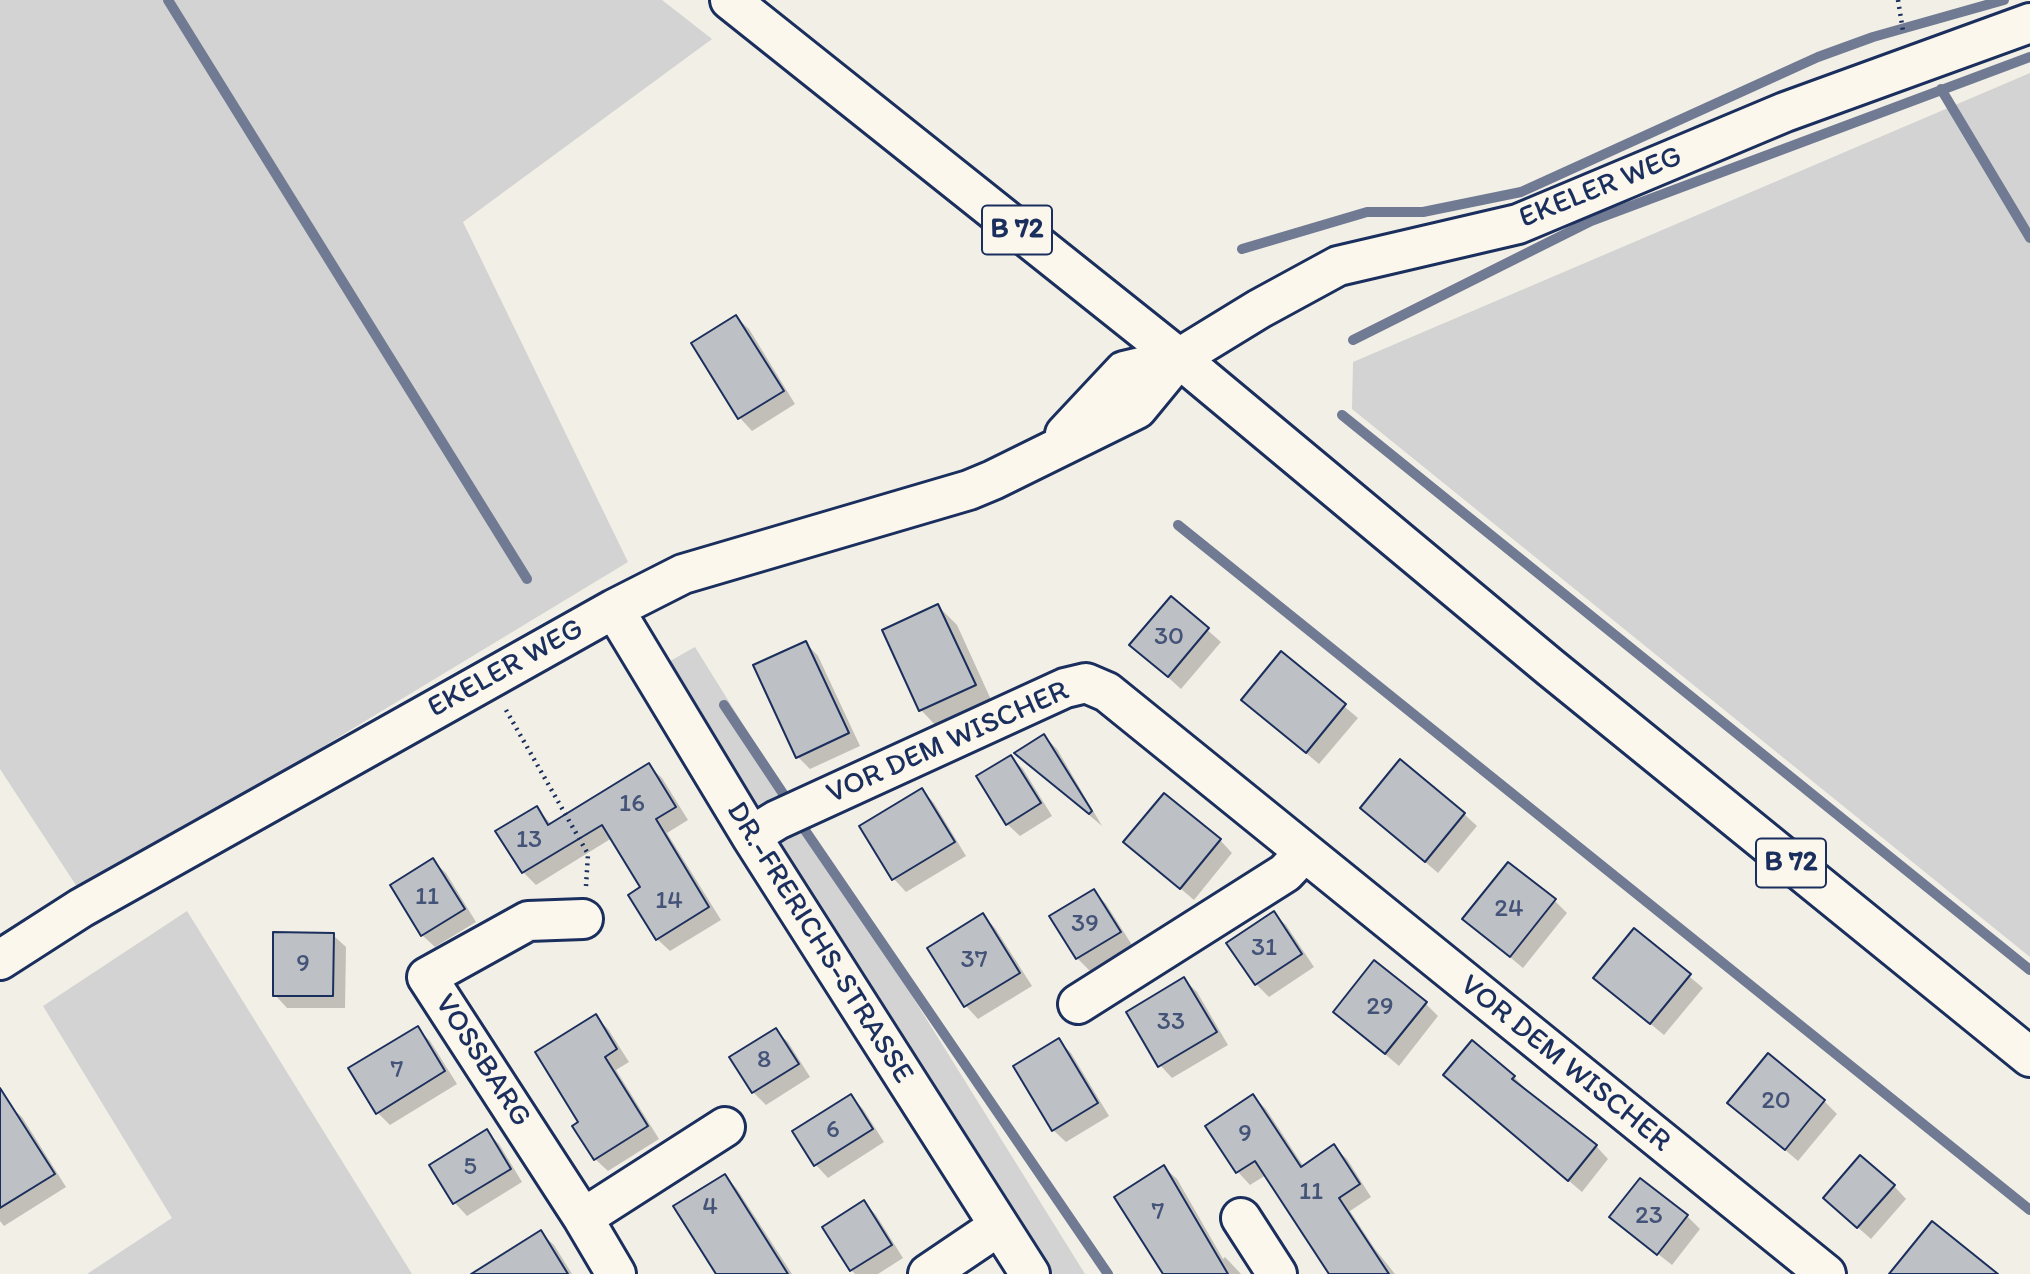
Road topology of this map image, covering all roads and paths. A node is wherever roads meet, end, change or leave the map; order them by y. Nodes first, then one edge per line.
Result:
1 (730, 0) edge
2 (1898, 0) edge
3 (2030, 23) edge
4 (1904, 39) dead end
5 (1178, 358) junction
6 (614, 609) junction
7 (504, 706) dead end
8 (751, 836) junction
9 (1304, 853) junction
10 (583, 919) joint
11 (0, 960) edge
12 (1078, 1004) dead end
13 (2030, 1057) edge
14 (726, 1127) dead end
15 (583, 1218) junction
16 (1241, 1218) dead end
17 (999, 1226) junction
18 (616, 1274) edge
19 (928, 1274) edge
20 (1030, 1274) edge
21 (1277, 1274) edge
22 (1826, 1274) edge

1 - 5 street, B 72
2 - 4 path
3 - 5 street, EKELER WEG
5 - 6 street, EKELER WEG
5 - 13 street, B 72
6 - 8 street, DR.-FRERICHS-STRASSE
6 - 11 street, EKELER WEG
7 - 10 path
8 - 9 street, VOR DEM WISCHER
8 - 17 street, DR.-FRERICHS-STRASSE
9 - 12 street
9 - 22 street, VOR DEM WISCHER
10 - 15 street, VOSSBARG
14 - 15 street
15 - 18 street, VOSSBARG
16 - 21 street
17 - 19 street
17 - 20 street, DR.-FRERICHS-STRASSE

